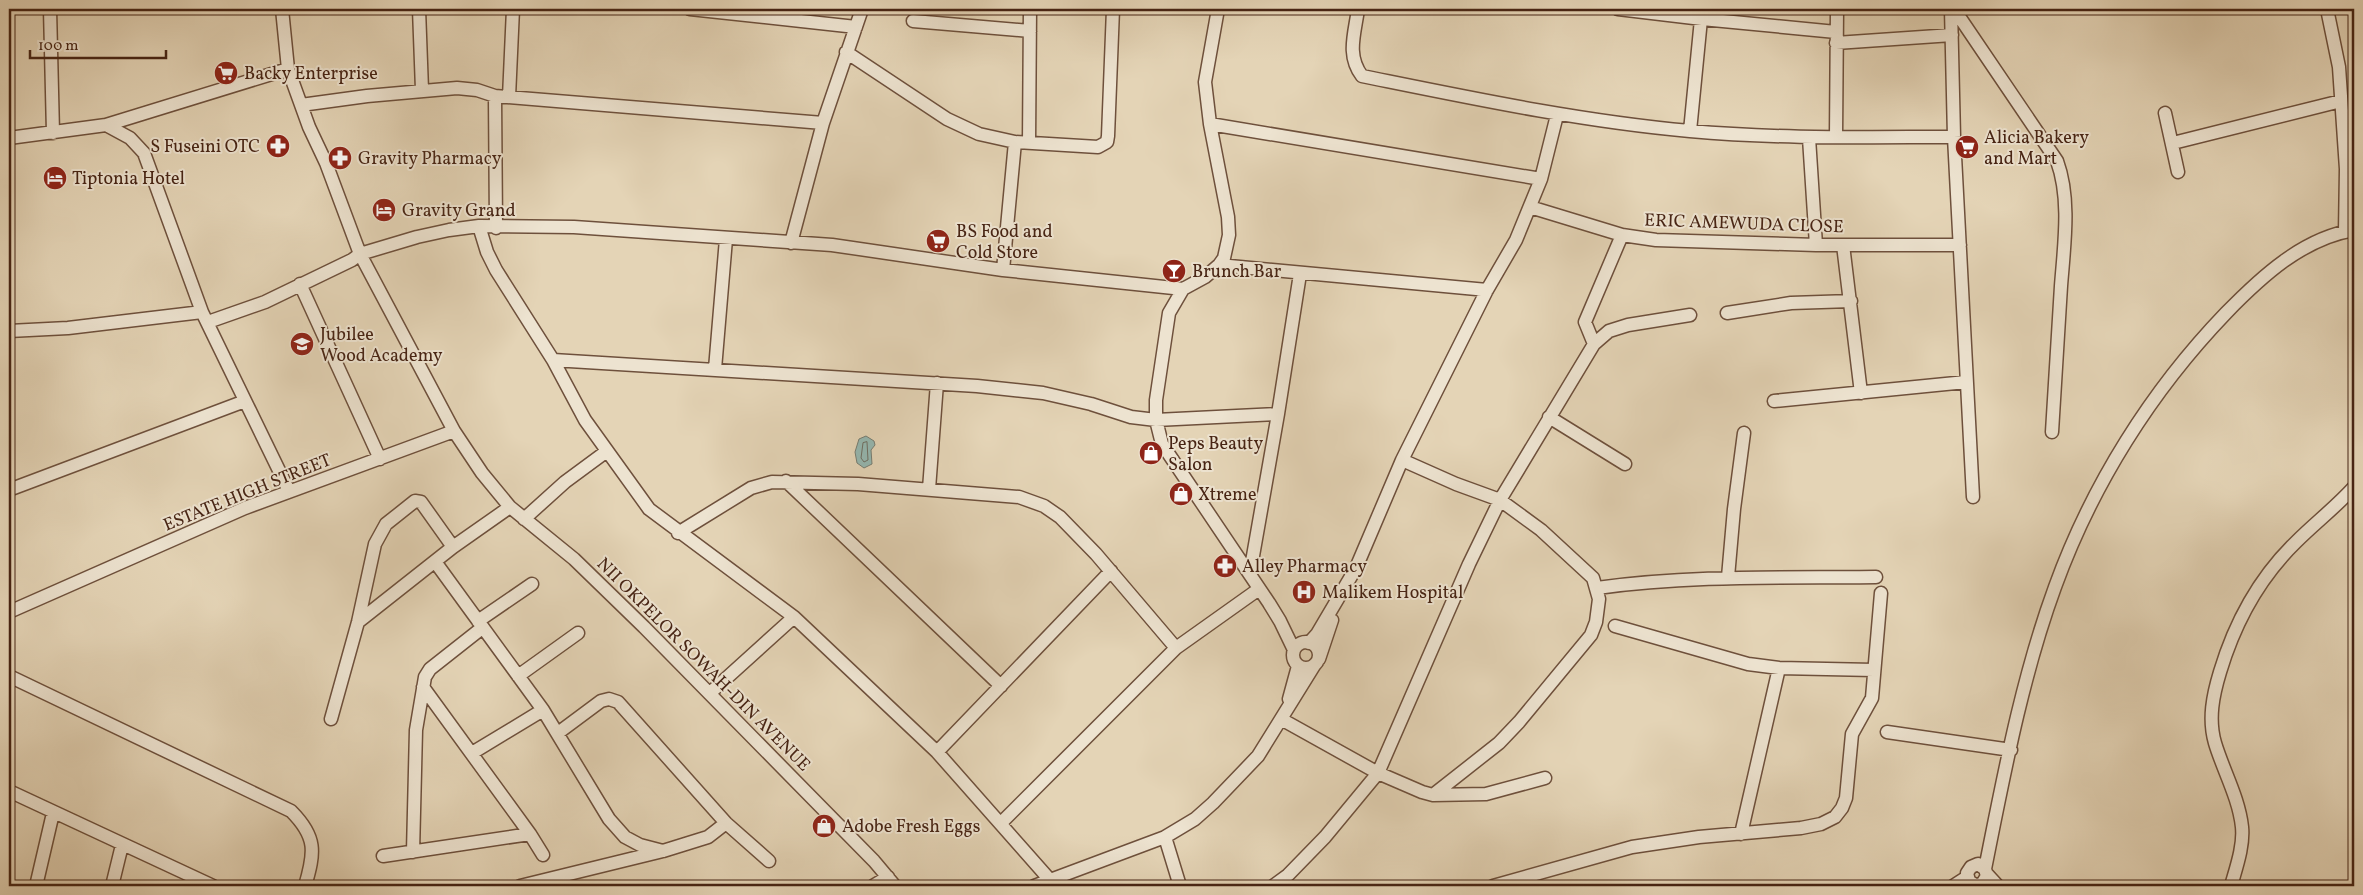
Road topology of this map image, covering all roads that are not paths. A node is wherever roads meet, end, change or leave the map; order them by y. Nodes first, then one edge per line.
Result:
1 (50, 9) edge
2 (282, 9) edge
3 (419, 9) edge
4 (513, 9) edge
5 (690, 9) edge
6 (862, 9) edge
7 (1030, 9) edge
8 (1113, 9) edge
9 (1218, 9) edge
10 (1358, 9) edge
11 (1618, 9) edge
12 (1837, 9) edge
13 (1952, 9) edge
14 (2327, 9) edge
15 (1702, 14) edge
16 (913, 21) dead end
17 (856, 27) junction
18 (1030, 31) junction
19 (1952, 35) junction
20 (1836, 37) junction
21 (846, 52) junction
22 (288, 68) junction
23 (422, 90) junction
24 (495, 96) junction
25 (509, 97) junction
26 (2341, 100) junction
27 (301, 105) junction
28 (2165, 114) dead end
29 (1556, 115) junction
30 (824, 122) junction
31 (1210, 124) junction
32 (106, 125) junction
33 (1690, 131) junction
34 (53, 133) junction
35 (1836, 137) junction
36 (1954, 137) junction
37 (9, 138) edge
38 (1809, 138) junction
39 (1015, 142) junction
40 (1029, 143) junction
41 (2173, 143) junction
42 (2178, 172) dead end
43 (1541, 179) junction
44 (1530, 207) junction
45 (479, 226) junction
46 (496, 228) junction
47 (2350, 231) edge
48 (1622, 235) junction
49 (726, 238) junction
50 (791, 243) junction
51 (1816, 245) junction
52 (1843, 245) junction
53 (1960, 245) junction
54 (360, 254) junction
55 (1219, 265) junction
56 (1002, 270) junction
57 (1300, 274) junction
58 (300, 284) junction
59 (1182, 289) junction
60 (1487, 290) junction
61 (1850, 301) junction
62 (1727, 313) dead end
63 (1690, 315) dead end
64 (205, 317) junction
65 (9, 331) edge
66 (1594, 344) junction
67 (553, 360) junction
68 (715, 369) junction
69 (1966, 382) junction
70 (936, 383) junction
71 (1860, 393) junction
72 (245, 401) junction
73 (1774, 401) dead end
74 (1278, 414) junction
75 (1549, 417) junction
76 (1156, 420) junction
77 (454, 431) junction
78 (2052, 432) dead end
79 (1744, 433) dead end
80 (607, 451) junction
81 (380, 459) junction
82 (1402, 460) junction
83 (1625, 464) dead end
84 (786, 481) junction
85 (14, 488) dead end
86 (2354, 488) edge
87 (929, 490) junction
88 (290, 491) junction
89 (1973, 497) dead end
90 (1500, 500) junction
91 (510, 507) junction
92 (524, 519) junction
93 (678, 533) junction
94 (453, 547) junction
95 (436, 563) junction
96 (1111, 572) junction
97 (1250, 573) junction
98 (1728, 577) junction
99 (1876, 577) dead end
100 (532, 584) dead end
101 (1597, 588) junction
102 (1259, 589) junction
103 (1881, 593) dead end
104 (1339, 599) junction
105 (9, 612) edge
106 (794, 616) junction
107 (358, 622) junction
108 (480, 624) junction
109 (1615, 626) dead end
110 (578, 633) dead end
111 (1302, 645) junction
112 (1176, 648) junction
113 (1317, 662) junction
114 (1298, 666) junction
115 (1779, 668) junction
116 (1874, 670) junction
117 (9, 676) edge
118 (518, 676) junction
119 (1001, 686) junction
120 (423, 687) junction
121 (710, 693) junction
122 (543, 710) junction
123 (1283, 715) junction
124 (331, 719) dead end
125 (1887, 732) dead end
126 (558, 733) junction
127 (2010, 750) junction
128 (937, 752) junction
129 (472, 753) junction
130 (1378, 773) junction
131 (1545, 778) dead end
132 (9, 791) edge
133 (1433, 795) junction
134 (53, 813) junction
135 (726, 823) junction
136 (1001, 823) junction
137 (530, 834) junction
138 (1740, 834) junction
139 (1165, 837) junction
140 (122, 845) junction
141 (663, 851) junction
142 (413, 852) junction
143 (543, 855) dead end
144 (383, 856) dead end
145 (769, 861) dead end
146 (1978, 878) edge
147 (1050, 880) junction
148 (892, 882) edge
149 (198, 883) edge
150 (36, 886) edge
151 (112, 886) edge
152 (213, 886) edge
153 (305, 886) edge
154 (520, 886) edge
155 (873, 886) edge
156 (1034, 886) edge
157 (1180, 886) edge
158 (1273, 886) edge
159 (1493, 886) edge
160 (1953, 886) edge
161 (1998, 886) edge
162 (2231, 886) edge

1 - 34 street
2 - 22 street
3 - 23 street
4 - 25 street
5 - 17 street
6 - 17 street
7 - 18 street
8 - 40 street
9 - 31 street
10 - 29 street
11 - 15 street
12 - 20 street
13 - 19 street
13 - 78 street
14 - 26 street
15 - 20 street
15 - 33 street
16 - 18 street
17 - 21 street
18 - 40 street
19 - 20 street
19 - 36 street
20 - 35 street
21 - 30 street
21 - 39 street
22 - 27 street
22 - 32 street
23 - 24 street
23 - 27 street
24 - 25 street
24 - 46 street
25 - 30 street
26 - 41 street
26 - 47 street
27 - 54 street
28 - 41 street
29 - 33 street
29 - 43 street
30 - 50 street
31 - 43 street
31 - 55 street
32 - 34 street
32 - 64 street
33 - 38 street
34 - 37 street
35 - 36 street
35 - 38 street
36 - 53 street
38 - 51 street
39 - 40 street
39 - 56 street
41 - 42 street
43 - 44 street
44 - 48 street, ERIC AMEWUDA CLOSE
44 - 60 street
45 - 46 street
45 - 54 street
45 - 67 street
46 - 49 street
47 - 127 street
48 - 51 street, ERIC AMEWUDA CLOSE
48 - 66 street
49 - 50 street
49 - 68 street
50 - 56 street
51 - 52 street, ERIC AMEWUDA CLOSE
52 - 53 street, ERIC AMEWUDA CLOSE
52 - 61 street
53 - 69 street
54 - 58 street
54 - 77 street
55 - 57 street
55 - 59 street
56 - 59 street
57 - 60 street
57 - 74 street
58 - 64 street
58 - 81 street
59 - 76 street
60 - 82 street
61 - 62 street
61 - 71 street
63 - 66 street
64 - 65 street
64 - 72 street
66 - 75 street
67 - 68 street
67 - 80 street
68 - 70 street
69 - 71 street
69 - 89 street
70 - 76 street
70 - 87 street
71 - 73 street
72 - 85 street
72 - 88 street
74 - 76 street
74 - 97 street
75 - 83 street
75 - 90 street
76 - 97 street
77 - 81 street, ESTATE HIGH STREET
77 - 91 street, NII OKPELOR SOWAH-DIN AVENUE
79 - 98 street
80 - 92 street
80 - 93 street
81 - 88 street, ESTATE HIGH STREET
82 - 90 street
82 - 104 street
84 - 87 street
84 - 93 street
84 - 119 street
86 - 162 street
87 - 96 street
88 - 105 street, ESTATE HIGH STREET
90 - 101 street
90 - 130 street
91 - 92 street, NII OKPELOR SOWAH-DIN AVENUE
91 - 94 street
92 - 121 street, NII OKPELOR SOWAH-DIN AVENUE
93 - 106 street
94 - 95 street
94 - 107 street
95 - 107 street
95 - 108 street
96 - 112 street
96 - 119 street
97 - 102 street
98 - 99 street
98 - 101 street
100 - 108 street
101 - 133 street
102 - 111 street
102 - 112 street
103 - 116 street
104 - 111 street
104 - 113 street
106 - 121 street
106 - 128 street
107 - 124 street
108 - 118 street
108 - 120 street
109 - 115 street
110 - 118 street
111 - 113 street
111 - 114 street
112 - 136 street
113 - 114 street
113 - 123 street
114 - 123 street
115 - 116 street
115 - 138 street
116 - 138 street
117 - 153 street
118 - 122 street
119 - 128 street
120 - 129 street
120 - 142 street
121 - 148 street, NII OKPELOR SOWAH-DIN AVENUE
122 - 126 street
122 - 129 street
123 - 130 street
123 - 139 street
125 - 127 street
126 - 135 street
126 - 141 street
127 - 146 street
128 - 136 street
129 - 137 street
130 - 133 street
130 - 158 street
131 - 133 street
132 - 134 street
134 - 140 street
134 - 150 street
135 - 141 street
135 - 145 street
136 - 147 street
137 - 142 street
137 - 143 street
138 - 159 street
139 - 147 street
139 - 157 street
140 - 149 street
140 - 151 street
141 - 154 street
142 - 144 street
146 - 160 street
146 - 161 street
147 - 156 street
148 - 155 street
149 - 152 street

